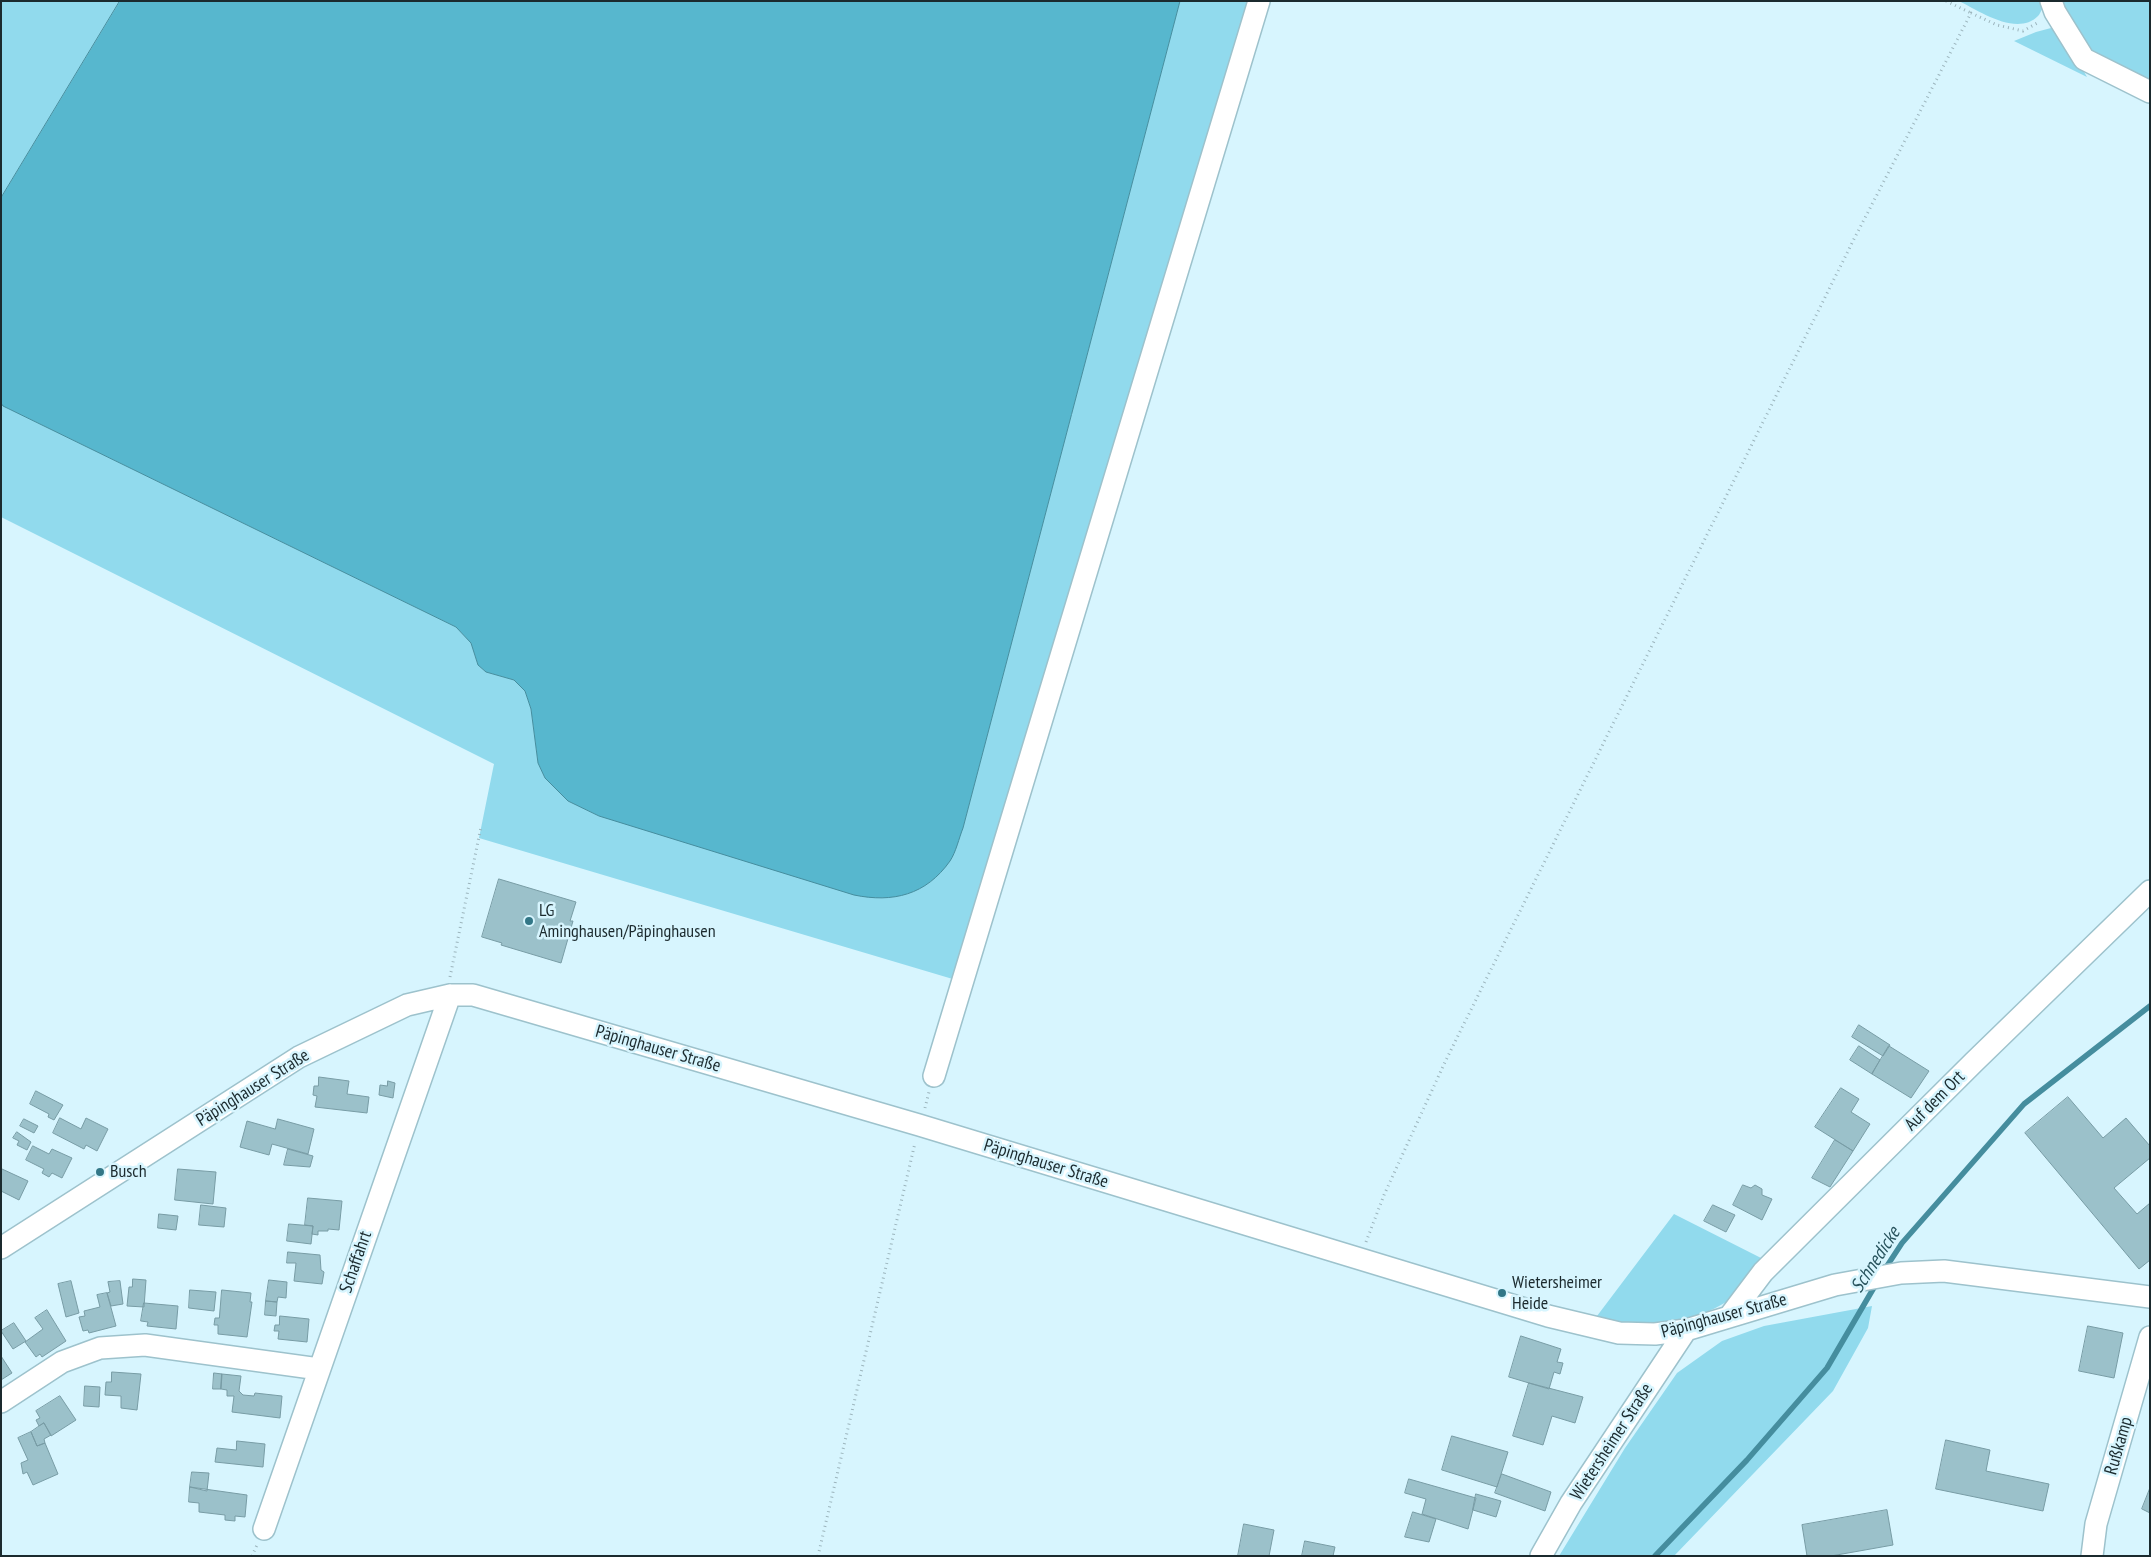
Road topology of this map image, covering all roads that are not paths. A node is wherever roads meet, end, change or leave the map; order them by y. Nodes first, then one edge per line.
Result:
1 (1259, 1) edge
2 (2053, 7) edge
3 (2150, 92) edge
4 (2150, 892) edge
5 (450, 995) junction
6 (934, 1076) road end
7 (1, 1248) edge
8 (2150, 1297) edge
9 (1729, 1317) junction
10 (1686, 1330) junction
11 (2150, 1337) edge
12 (319, 1369) junction
13 (1, 1402) edge
14 (264, 1529) dead end
15 (1541, 1556) edge
16 (2092, 1556) edge

1 - 6 street
2 - 3 street
4 - 9 street, Auf dem Ort
5 - 7 street, Päpinghauser Straße
5 - 10 street, Päpinghauser Straße
5 - 12 street, Schaffahrt
8 - 9 street, Päpinghauser Straße
9 - 10 street, Päpinghauser Straße
10 - 15 street, Wietersheimer Straße
11 - 16 street, Rußkamp
12 - 13 street
12 - 14 street, Schaffahrt

